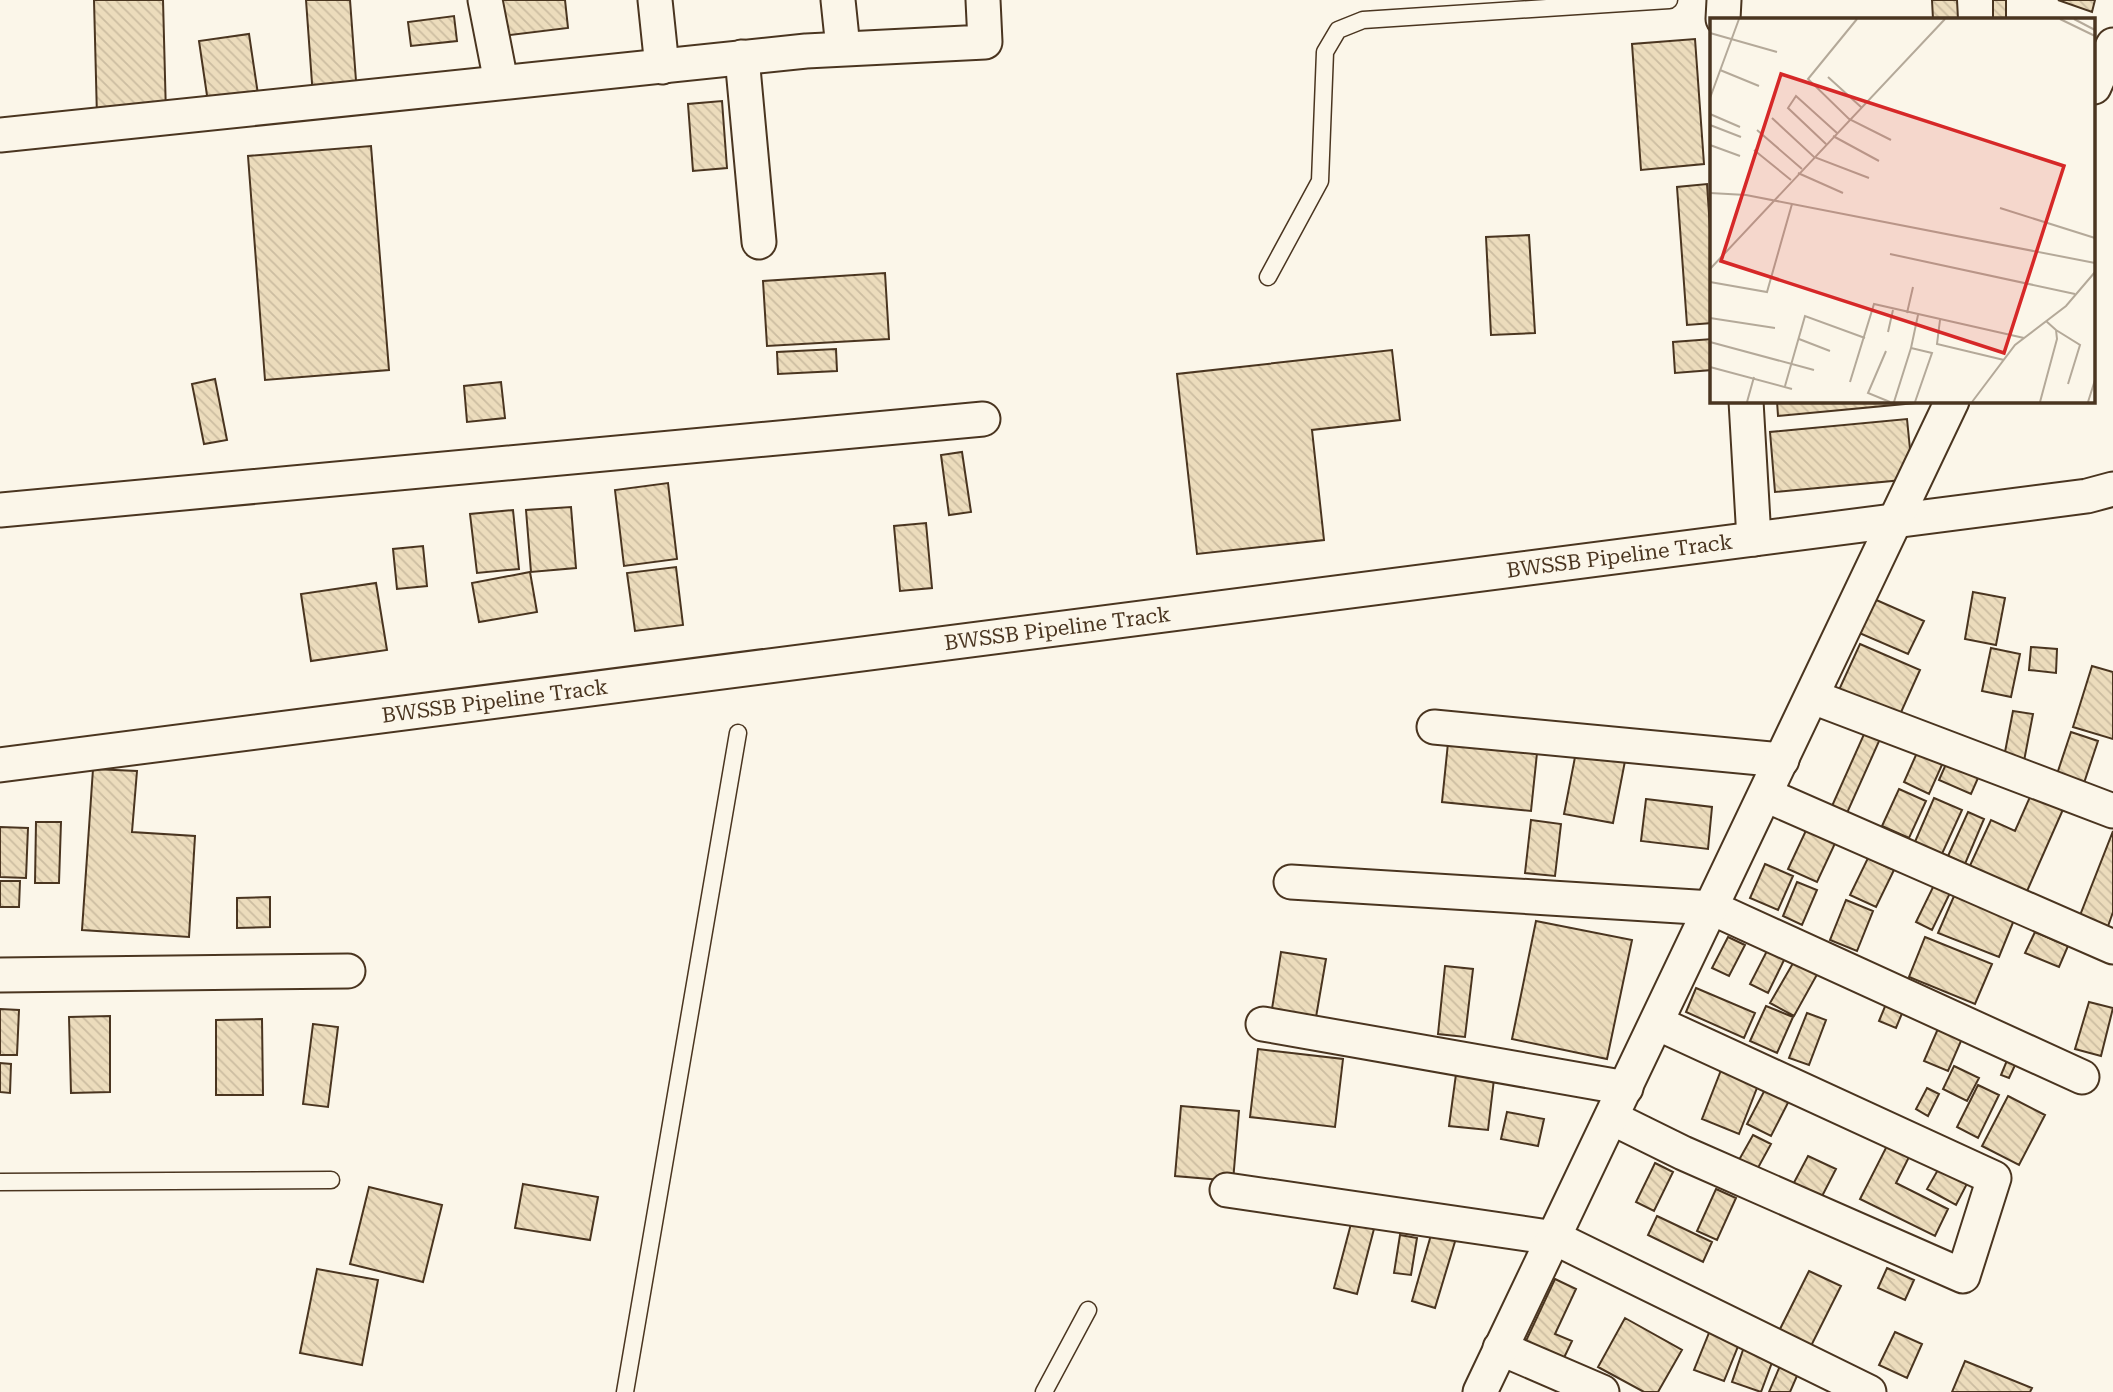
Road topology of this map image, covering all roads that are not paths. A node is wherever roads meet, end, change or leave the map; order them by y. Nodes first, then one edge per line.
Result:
1 (485, 0) edge
2 (655, 0) edge
3 (838, 0) edge
4 (983, 0) edge
5 (1669, 0) edge
6 (1724, 0) edge
7 (1723, 18) edge
8 (2113, 45) edge
9 (843, 48) junction
10 (742, 57) junction
11 (662, 67) junction
12 (501, 82) junction
13 (2096, 83) edge
14 (0, 135) edge
15 (759, 242) dead end
16 (1268, 277) dead end
17 (1746, 402) edge
18 (1952, 402) edge
19 (983, 419) dead end
20 (2113, 489) edge
21 (0, 510) edge
22 (1898, 520) junction
23 (1754, 539) junction
24 (1813, 697) junction
25 (1434, 726) dead end
26 (738, 733) dead end
27 (1783, 760) junction
28 (0, 765) edge
29 (1766, 794) junction
30 (2113, 811) edge
31 (1290, 882) dead end
32 (1712, 908) junction
33 (2113, 947) edge
34 (348, 971) dead end
35 (0, 975) edge
36 (1657, 1023) junction
37 (1263, 1024) dead end
38 (2082, 1077) dead end
39 (1626, 1088) junction
40 (1612, 1118) junction
41 (331, 1180) dead end
42 (0, 1182) edge
43 (1227, 1190) dead end
44 (1555, 1238) junction
45 (1088, 1310) dead end
46 (1500, 1348) junction
47 (625, 1392) edge
48 (1044, 1392) edge
49 (1480, 1392) edge
50 (1602, 1392) edge
51 (1869, 1392) edge

1 - 12 street
2 - 11 street
3 - 9 street
4 - 9 street
5 - 16 lane
6 - 7 street
8 - 13 street
9 - 10 street
10 - 11 street
10 - 15 street
11 - 12 street
12 - 14 street
17 - 23 street
18 - 22 street
19 - 21 street
20 - 22 street, BWSSB Pipeline Track
22 - 23 street, BWSSB Pipeline Track
22 - 24 street
23 - 28 street, BWSSB Pipeline Track
24 - 27 street
24 - 30 street
25 - 27 street
26 - 47 lane
27 - 29 street
29 - 32 street
29 - 33 street
31 - 32 street
32 - 36 street
32 - 38 street
34 - 35 street
36 - 39 street
36 - 40 street
37 - 39 street
39 - 40 street
40 - 44 street
41 - 42 lane
43 - 44 street
44 - 46 street
44 - 51 street
45 - 48 lane
46 - 49 street
46 - 50 street

